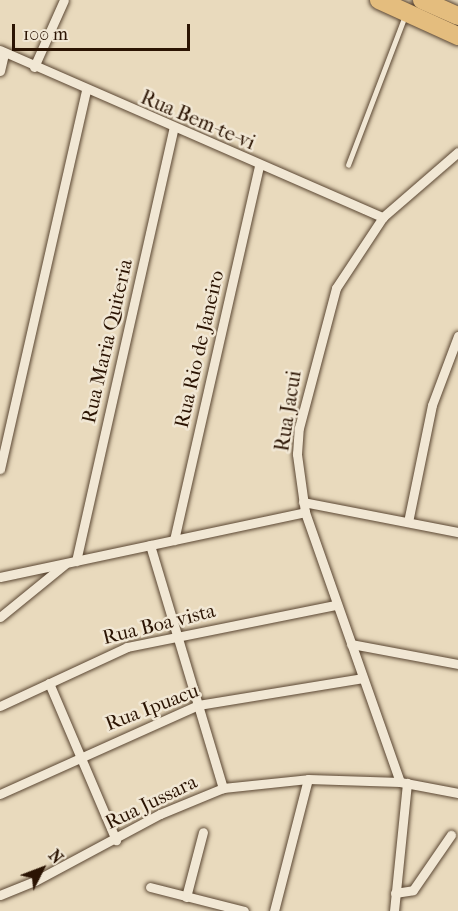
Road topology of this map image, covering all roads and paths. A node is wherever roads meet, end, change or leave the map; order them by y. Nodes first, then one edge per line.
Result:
1 (64, 0) edge
2 (379, 0) edge
3 (422, 0) edge
4 (449, 8) edge
5 (406, 13) junction
6 (458, 36) edge
7 (2, 51) edge
8 (34, 67) junction
9 (0, 71) edge
10 (86, 91) junction
11 (173, 129) junction
12 (458, 152) edge
13 (348, 165) dead end
14 (259, 166) junction
15 (384, 218) junction
16 (458, 336) edge
17 (0, 469) edge
18 (304, 507) junction
19 (408, 522) junction
20 (458, 532) edge
21 (174, 540) junction
22 (150, 544) junction
23 (76, 561) junction
24 (65, 563) junction
25 (0, 577) edge
26 (336, 605) junction
27 (0, 617) edge
28 (178, 633) junction
29 (351, 644) junction
30 (458, 664) edge
31 (362, 678) junction
32 (49, 682) junction
33 (198, 705) junction
34 (0, 706) edge
35 (81, 754) junction
36 (308, 778) junction
37 (404, 783) junction
38 (223, 788) junction
39 (458, 793) edge
40 (0, 794) edge
41 (203, 832) dead end
42 (451, 835) dead end
43 (116, 840) junction
44 (150, 887) dead end
45 (394, 893) junction
46 (0, 895) edge
47 (186, 897) junction
48 (244, 911) edge
49 (274, 911) edge
50 (394, 911) edge

1 - 8 street
2 - 5 highway
3 - 4 highway
5 - 6 highway
5 - 13 lane
7 - 8 street, Rua Bem-te-vi
7 - 9 street
8 - 10 street, Rua Bem-te-vi
10 - 11 street, Rua Bem-te-vi
10 - 17 street
11 - 14 street, Rua Bem-te-vi
11 - 23 street, Rua Maria Quiteria
12 - 15 street, Rua Jacui
14 - 15 street, Rua Bem-te-vi
14 - 21 street, Rua Rio de Janeiro
15 - 18 street, Rua Jacui
16 - 19 street
18 - 19 street
18 - 21 street
18 - 26 street, Rua Jacui
19 - 20 street
21 - 22 street
22 - 23 street
22 - 28 street
23 - 24 street
24 - 25 street
24 - 27 street
26 - 28 street, Rua Boa vista
26 - 29 street, Rua Jacui
28 - 32 street, Rua Boa vista
28 - 33 street
29 - 30 street
29 - 31 street, Rua Jacui
31 - 33 street, Rua Ipuacu
31 - 37 street, Rua Jacui
32 - 34 street, Rua Boa vista
32 - 35 street
33 - 35 street, Rua Ipuacu
33 - 38 street
35 - 40 street, Rua Ipuacu
35 - 43 street
36 - 37 street, Rua Jussara
36 - 38 street, Rua Jussara
36 - 49 street
37 - 39 street, Rua Jussara
37 - 45 street, Rua Jacui
38 - 43 street, Rua Jussara
41 - 47 street
42 - 45 street
43 - 46 street, Rua Jussara
44 - 47 street
45 - 50 street, Rua Jacui
47 - 48 street

